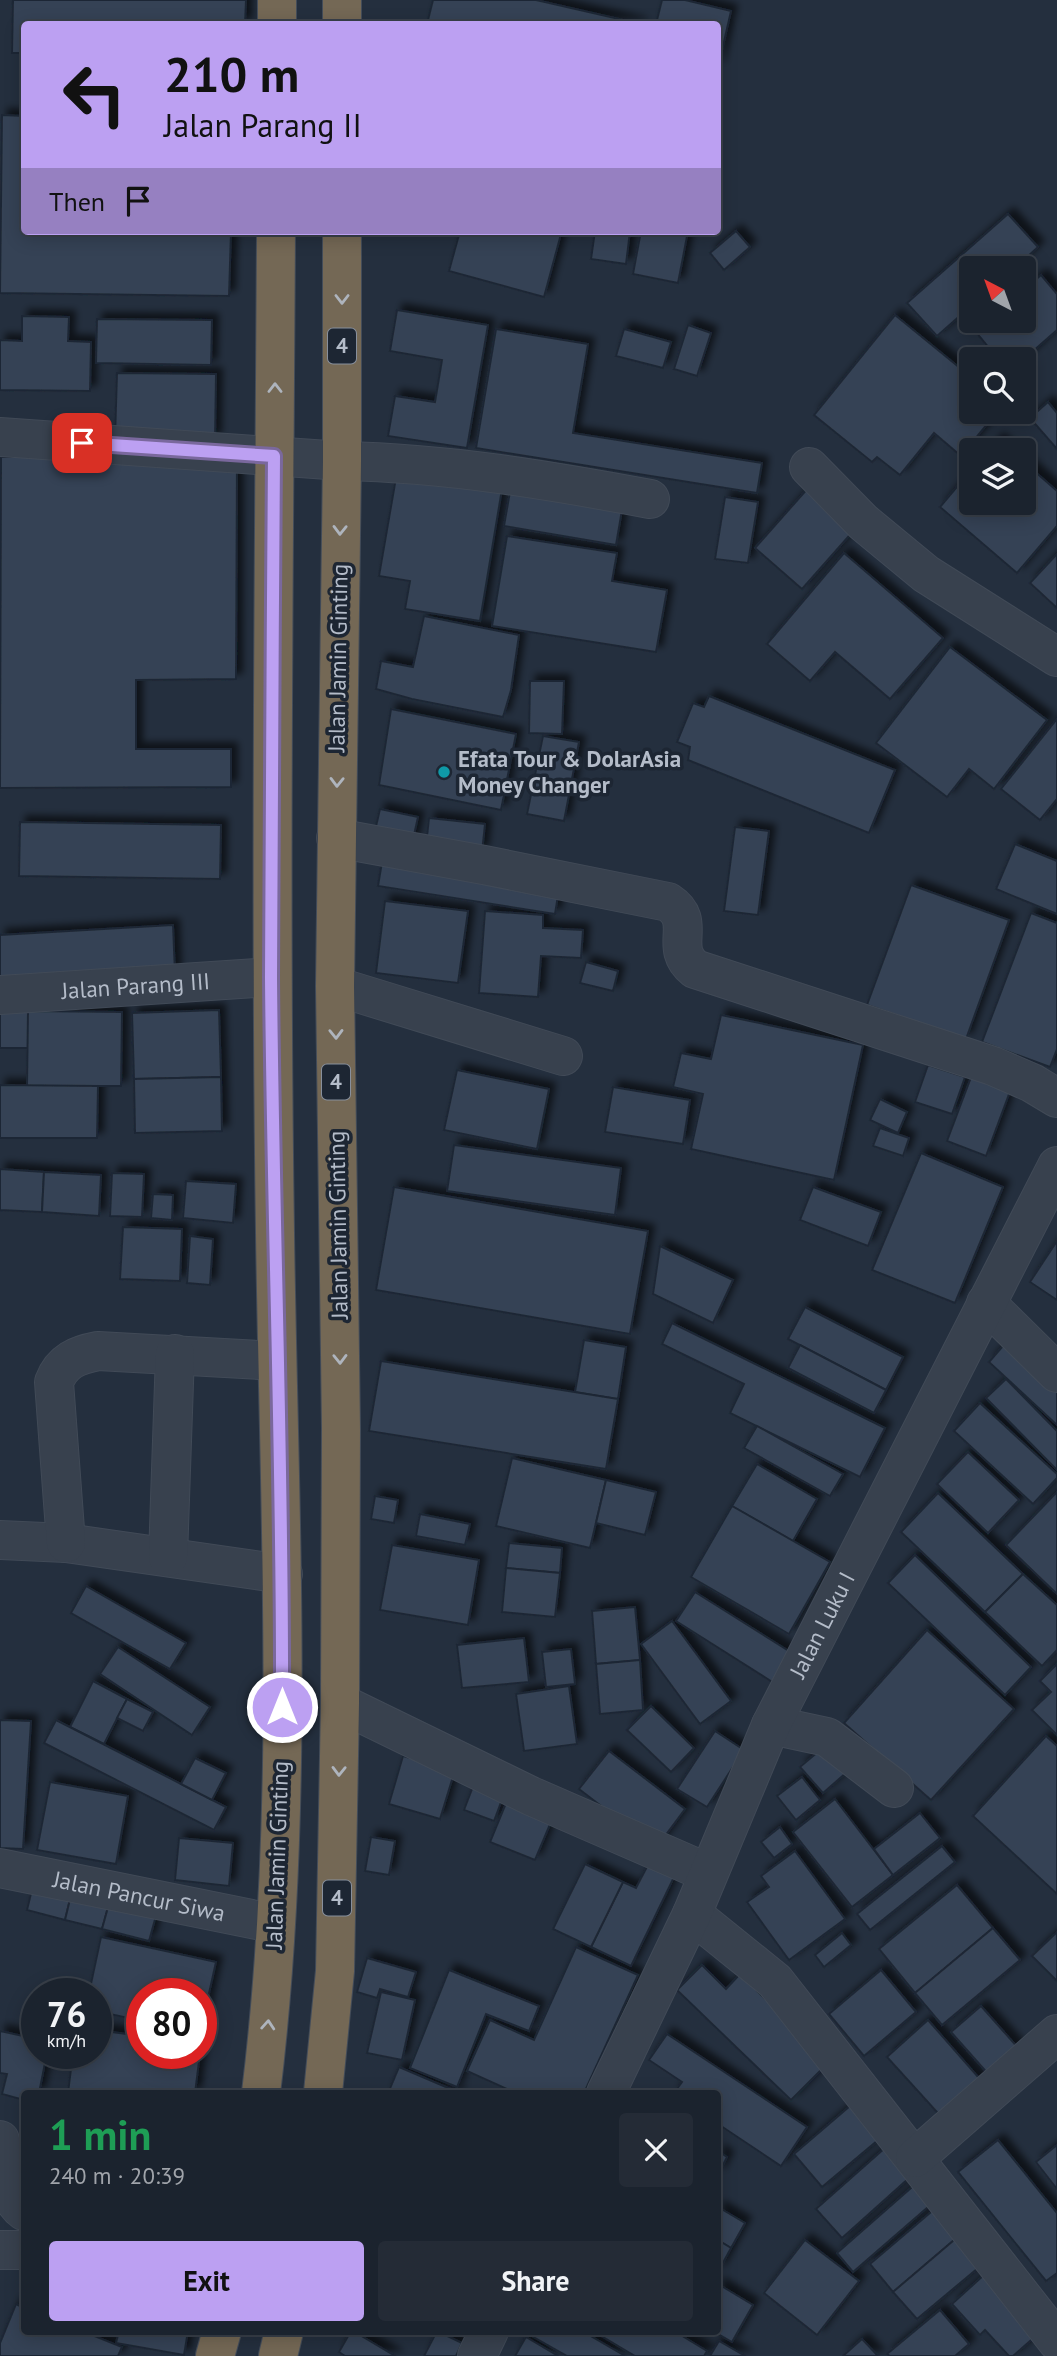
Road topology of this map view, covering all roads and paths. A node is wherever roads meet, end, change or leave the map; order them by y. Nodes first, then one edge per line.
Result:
1 (277, 0) edge
2 (342, 0) edge
3 (277, 21) edge
4 (342, 21) edge
5 (276, 235) edge
6 (342, 235) edge
7 (0, 437) edge
8 (274, 456) junction
9 (342, 461) junction
10 (809, 467) dead end
11 (650, 499) dead end
12 (1057, 657) edge
13 (336, 838) junction
14 (271, 977) junction
15 (335, 986) junction
16 (0, 995) edge
17 (563, 1056) dead end
18 (1057, 1098) edge
19 (1057, 1168) edge
20 (986, 1303) junction
21 (175, 1354) junction
22 (277, 1361) junction
23 (1057, 1373) edge
24 (0, 1540) edge
25 (66, 1543) junction
26 (167, 1557) junction
27 (282, 1574) junction
28 (340, 1703) junction
29 (771, 1725) junction
30 (894, 1788) dead end
31 (0, 1868) edge
32 (708, 1873) junction
33 (692, 1914) junction
34 (276, 1924) junction
35 (1057, 2034) edge
36 (261, 2090) edge
37 (323, 2090) edge
38 (607, 2090) edge
39 (0, 2140) edge
40 (915, 2158) junction
41 (21, 2209) edge
42 (0, 2250) edge
43 (21, 2250) edge
44 (221, 2335) edge
45 (283, 2335) edge
46 (487, 2335) edge
47 (1057, 2341) edge
48 (215, 2356) edge
49 (278, 2356) edge
50 (477, 2356) edge

1 - 3 highway
2 - 4 highway
8 -> 5 highway, Jalan Jamin Ginting
6 -> 9 highway, Jalan Jamin Ginting / 4
7 - 8 street
8 - 9 street
8 - 14 highway, Jalan Jamin Ginting
9 - 11 street
9 -> 13 highway, Jalan Jamin Ginting / 4
10 - 12 street
13 - 15 highway, Jalan Jamin Ginting / 4
13 - 18 street
14 - 16 street, Jalan Parang III
14 - 22 highway, Jalan Jamin Ginting
15 - 17 street
15 -> 28 highway, Jalan Jamin Ginting / 4
19 - 20 street, Jalan Luku I
20 - 23 street
20 - 29 street, Jalan Luku I
21 - 22 street
21 - 25 street
21 - 26 street
22 - 27 highway, Jalan Jamin Ginting
24 - 25 street
25 - 26 street
26 - 27 street
27 - 34 highway, Jalan Jamin Ginting
28 - 32 street
28 -> 37 highway, Jalan Jamin Ginting / 4
29 - 30 street
29 - 32 street, Jalan Luku I
31 - 34 street, Jalan Pancur Siwa
32 - 33 street, Jalan Luku I
33 - 38 street, Jalan Luku I
33 - 40 street
36 -> 34 highway, Jalan Jamin Ginting
35 - 40 street
39 - 41 street
40 - 47 street
42 - 43 street
44 - 48 highway
45 - 49 highway
46 - 50 street

